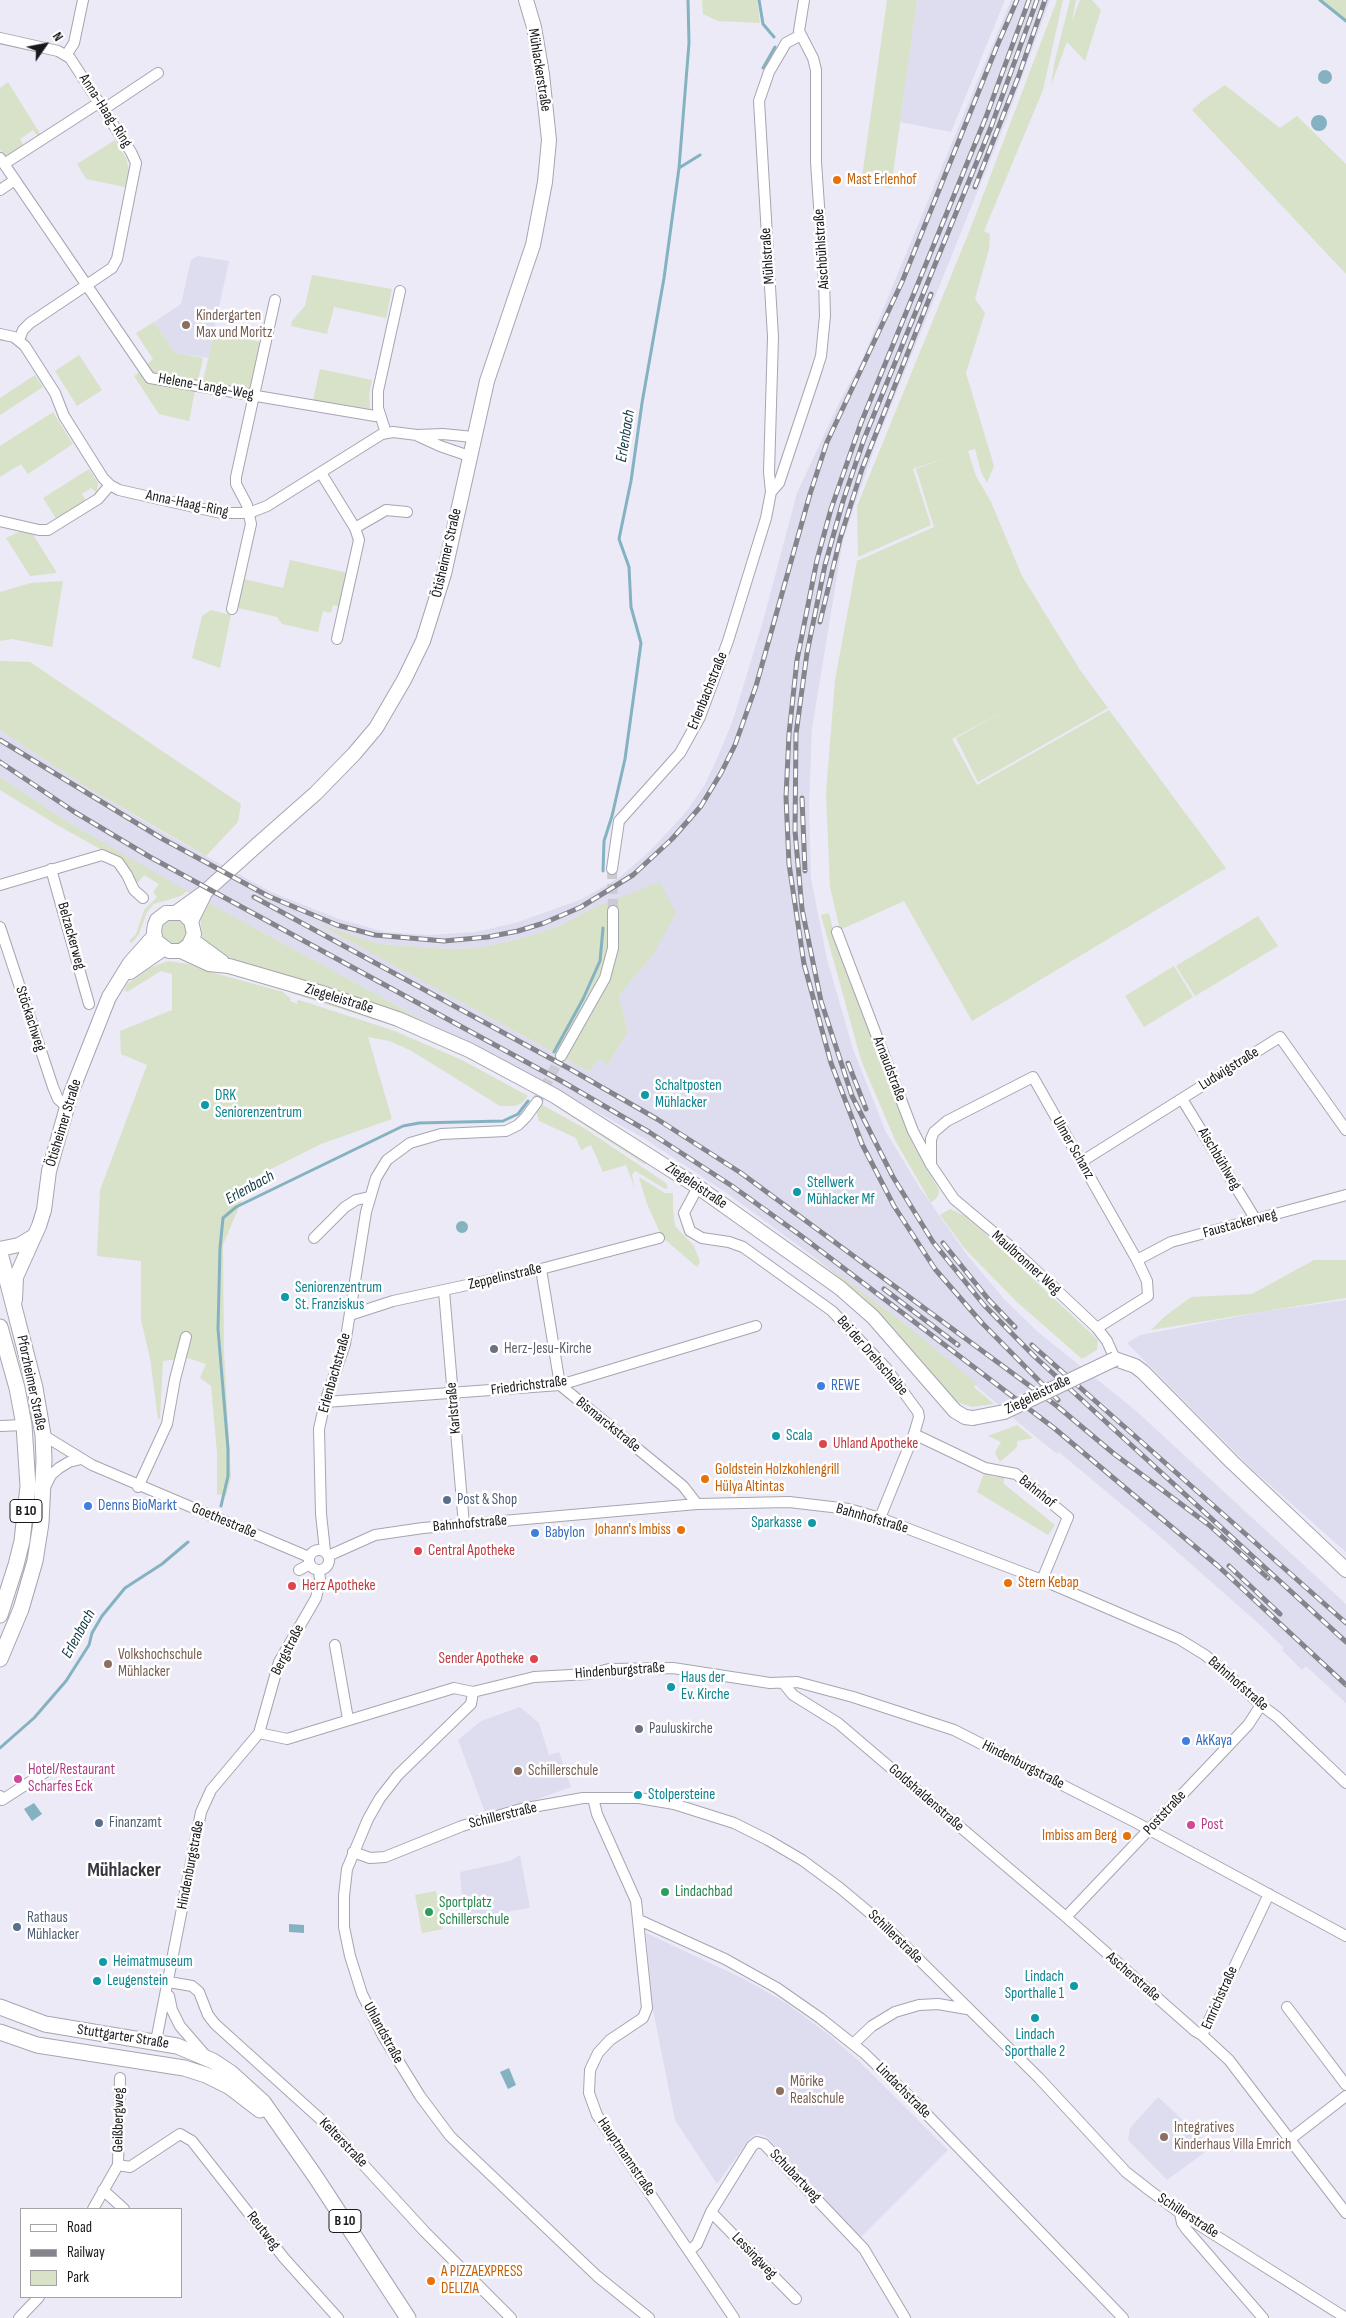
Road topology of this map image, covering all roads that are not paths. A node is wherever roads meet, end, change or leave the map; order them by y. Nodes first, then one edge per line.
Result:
1 (83, 0) edge
2 (526, 0) edge
3 (804, 0) edge
4 (801, 35) junction
5 (0, 38) edge
6 (66, 54) junction
7 (158, 73) dead end
8 (102, 106) junction
9 (549, 140) joint
10 (2, 161) edge
11 (15, 180) junction
12 (0, 190) edge
13 (88, 285) junction
14 (400, 292) dead end
15 (275, 300) dead end
16 (0, 334) edge
17 (18, 340) junction
18 (252, 395) junction
19 (380, 414) junction
20 (386, 433) junction
21 (417, 436) junction
22 (473, 437) junction
23 (469, 456) junction
24 (321, 473) junction
25 (110, 485) junction
26 (771, 492) junction
27 (407, 512) dead end
28 (249, 514) junction
29 (0, 521) edge
30 (355, 528) junction
31 (232, 609) dead end
32 (337, 639) dead end
33 (51, 869) junction
34 (612, 869) tunnel mouth
35 (0, 885) edge
36 (205, 892) junction
37 (143, 898) dead end
38 (613, 911) tunnel mouth
39 (178, 912) junction
40 (192, 921) junction
41 (0, 927) edge
42 (837, 932) dead end
43 (154, 936) junction
44 (192, 940) junction
45 (163, 949) junction
46 (181, 951) junction
47 (229, 966) junction
48 (120, 980) junction
49 (89, 1004) dead end
50 (561, 1056) tunnel mouth
51 (1182, 1099) junction
52 (537, 1102) tunnel mouth
53 (67, 1107) junction
54 (1346, 1130) edge
55 (1081, 1162) junction
56 (931, 1165) junction
57 (698, 1187) junction
58 (1346, 1195) edge
59 (369, 1197) junction
60 (954, 1199) joint
61 (1256, 1220) junction
62 (35, 1235) junction
63 (314, 1238) dead end
64 (658, 1238) dead end
65 (0, 1249) edge
66 (0, 1253) edge
67 (1137, 1260) junction
68 (540, 1270) junction
69 (444, 1291) junction
70 (350, 1315) junction
71 (17, 1316) junction
72 (756, 1326) dead end
73 (0, 1327) edge
74 (1097, 1328) junction
75 (186, 1337) dead end
76 (1115, 1359) junction
77 (560, 1385) junction
78 (452, 1394) junction
79 (325, 1402) junction
80 (24, 1425) junction
81 (0, 1426) edge
82 (914, 1434) junction
83 (43, 1435) junction
84 (81, 1459) junction
85 (138, 1487) junction
86 (44, 1491) junction
87 (697, 1504) junction
88 (880, 1518) junction
89 (464, 1525) junction
90 (326, 1553) junction
91 (313, 1564) junction
92 (299, 1570) dead end
93 (1346, 1570) edge
94 (1042, 1580) junction
95 (0, 1615) edge
96 (335, 1645) dead end
97 (0, 1659) edge
98 (784, 1684) junction
99 (474, 1692) junction
100 (1261, 1705) junction
101 (348, 1718) junction
102 (259, 1733) junction
103 (47, 1771) dead end
104 (1346, 1783) edge
105 (1, 1798) edge
106 (593, 1798) junction
107 (1149, 1830) junction
108 (353, 1852) junction
109 (1270, 1894) junction
110 (1066, 1918) junction
111 (639, 1920) junction
112 (1346, 1936) edge
113 (169, 1985) junction
114 (0, 2007) edge
115 (1288, 2007) dead end
116 (969, 2009) junction
117 (1, 2034) edge
118 (1202, 2035) junction
119 (156, 2041) junction
120 (853, 2044) junction
121 (213, 2061) junction
122 (152, 2062) junction
123 (120, 2078) dead end
124 (1346, 2085) edge
125 (1346, 2096) edge
126 (278, 2125) junction
127 (1289, 2140) junction
128 (118, 2165) junction
129 (103, 2190) junction
130 (93, 2208) edge
131 (123, 2208) edge
132 (711, 2212) junction
133 (1180, 2213) junction
134 (1346, 2214) edge
135 (689, 2251) junction
136 (38, 2298) edge
137 (796, 2299) dead end
138 (19, 2318) edge
139 (338, 2318) edge
140 (408, 2318) edge
141 (511, 2318) edge
142 (649, 2318) edge
143 (734, 2318) edge
144 (905, 2318) edge
145 (1123, 2318) edge
146 (1263, 2318) edge
147 (1346, 2318) edge

1 - 6 street
2 - 9 main road, Mühlackerstraße
3 - 4 street, Aischbühlstraße
4 - 26 street, Aischbühlstraße
4 - 26 street, Mühlstraße
5 - 6 street
6 - 8 street, Anna-Haag-Ring
7 - 8 street, Helene-Lange-Weg
8 - 10 street, Helene-Lange-Weg
8 - 13 street, Anna-Haag-Ring
9 - 22 main road, Ötisheimer Straße
10 - 11 street, Helene-Lange-Weg
11 - 12 street
11 - 13 street, Helene-Lange-Weg
13 - 17 street, Anna-Haag-Ring
13 - 18 street, Helene-Lange-Weg
14 - 19 street
15 - 18 street
16 - 17 street
17 - 25 street
18 - 19 street, Helene-Lange-Weg
18 - 28 street
19 - 20 street
20 - 21 street
20 - 24 street, Anna-Haag-Ring
21 - 22 street
21 - 23 street
22 - 23 main road, Ötisheimer Straße
23 - 36 main road, Ötisheimer Straße
24 - 28 street, Anna-Haag-Ring
24 - 30 street
25 - 28 street, Anna-Haag-Ring
25 - 29 street
26 - 34 street, Erlenbachstraße
27 - 30 street
28 - 31 street
30 - 32 street
33 - 35 street
33 - 37 street
33 - 49 street, Belzackerweg
36 - 39 main road, Ötisheimer Straße
36 - 40 main road
38 - 50 street
39 - 40 main road
39 - 43 main road
40 - 44 main road
41 - 53 street, Stöckachweg
42 - 56 street, Arnaudstraße
43 - 45 main road
43 - 48 main road, Ötisheimer Straße
44 - 46 main road
44 - 47 main road, Ziegeleistraße
45 - 46 main road
45 - 48 main road, Ötisheimer Straße
46 - 47 main road, Ziegeleistraße
47 - 57 main road, Ziegeleistraße
48 - 53 main road, Ötisheimer Straße
51 - 54 street, Ludwigstraße
51 - 55 street, Ludwigstraße
51 - 61 street, Aischbühlweg
52 - 59 street, Erlenbachstraße
53 - 62 main road, Ötisheimer Straße
55 - 56 street, Ulmer Schanz
55 - 67 street, Ulmer Schanz
56 - 60 street, Arnaudstraße
57 - 76 main road, Ziegeleistraße, bridge
57 - 82 street, Bei der Drehscheibe
58 - 61 street, Faustackerweg
59 - 63 street
59 - 70 street, Erlenbachstraße
60 - 74 street, Maulbronner Weg
61 - 67 street, Faustackerweg
62 - 65 main road
62 - 71 main road, Ötisheimer Straße
64 - 68 street, Zeppelinstraße
66 - 71 main road, Pforzheimer Straße / B 10
67 - 74 street, Ulmer Schanz
68 - 69 street, Zeppelinstraße
68 - 77 street
69 - 70 street, Zeppelinstraße
69 - 78 street, Karlstraße
70 - 79 street, Erlenbachstraße
71 - 83 main road, Pforzheimer Straße / B 10
72 - 77 street, Friedrichstraße
73 - 80 main road, Pforzheimer Straße / B 10
74 - 76 street
75 - 85 street
76 - 93 main road
77 - 78 street, Friedrichstraße
77 - 87 street, Bismarckstraße
78 - 79 street, Friedrichstraße
78 - 89 street, Karlstraße
79 - 90 street, Erlenbachstraße
80 - 81 street
80 - 83 main road, Goethestraße
80 - 95 main road, Pforzheimer Straße / B 10
82 - 88 street, Bei der Drehscheibe
82 - 94 street, Bahnhof
83 - 84 street, Goethestraße
83 - 86 main road, Pforzheimer Straße / B 10
84 - 85 street, Goethestraße
84 - 86 street
85 - 91 street, Goethestraße
86 - 97 main road, Pforzheimer Straße / B 10
87 - 88 street, Bahnhofstraße
87 - 89 street, Bahnhofstraße
88 - 94 street, Bahnhofstraße
89 - 90 street, Bahnhofstraße
90 - 91 street, Bahnhofstraße
90 - 91 street, Bahnhofstraße
91 - 92 street, Bahnhofstraße
91 - 102 street, Bergstraße
94 - 100 street, Bahnhofstraße
96 - 101 street
98 - 99 street, Hindenburgstraße
98 - 107 street, Hindenburgstraße
98 - 110 street, Goldshaldenstraße
99 - 101 street, Hindenburgstraße
99 - 108 street, Uhlandstraße
100 - 104 street, Bahnhofstraße
100 - 107 street, Poststraße
101 - 102 street, Hindenburgstraße
102 - 113 street, Hindenburgstraße
103 - 105 street
106 - 108 street, Schillerstraße
106 - 111 street, Hauptmannstraße
106 - 116 street, Schillerstraße
107 - 109 street, Hindenburgstraße
107 - 110 street, Poststraße
108 - 142 street, Uhlandstraße
109 - 112 street, Hindenburgstraße
109 - 118 street, Emrichstraße
110 - 118 street, Ascherstraße
111 - 120 street, Lindachstraße
111 - 135 street, Hauptmannstraße
113 - 119 street, Hindenburgstraße
113 - 121 street
113 - 141 street, Kelterstraße
114 - 119 main road, Stuttgarter Straße / B 10
115 - 124 street
116 - 120 street
116 - 133 street, Schillerstraße
117 - 122 main road, Stuttgarter Straße / B 10
118 - 127 street, Emrichstraße
119 - 121 main road, Stuttgarter Straße / B 10
119 - 122 main road, Hindenburgstraße
120 - 145 street, Lindachstraße
121 - 126 main road, Stuttgarter Straße / B 10
122 - 126 main road, Stuttgarter Straße / B 10
123 - 128 street, Geißbergweg
125 - 127 street
126 - 140 main road, Stuttgarter Straße / B 10
127 - 134 street, Emrichstraße
128 - 129 street, Geißbergweg
128 - 139 street, Reutweg
129 - 130 street, Geißbergweg
129 - 131 street
132 - 135 street, Schubartweg
132 - 137 street, Lessingweg
132 - 144 street, Schubartweg
133 - 146 street
133 - 147 street, Schillerstraße
135 - 143 street, Hauptmannstraße
136 - 138 street

